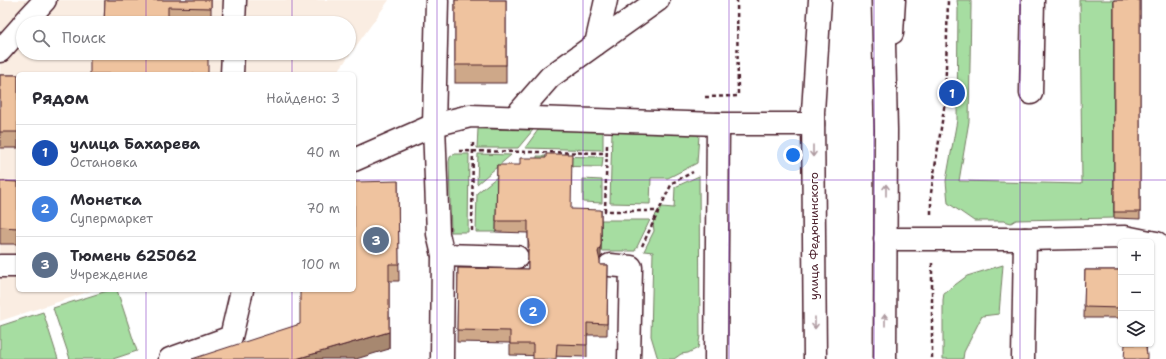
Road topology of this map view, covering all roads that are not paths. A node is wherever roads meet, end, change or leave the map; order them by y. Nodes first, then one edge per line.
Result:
1 (45, 0) edge
2 (235, 0) edge
3 (437, 0) edge
4 (606, 0) edge
5 (658, 0) edge
6 (810, 0) edge
7 (820, 0) edge
8 (883, 0) edge
9 (894, 0) edge
10 (1032, 0) edge
11 (31, 16) edge
12 (234, 16) edge
13 (16, 33) edge
14 (596, 44) junction
15 (0, 51) edge
16 (233, 60) edge
17 (232, 72) edge
18 (1031, 93) dead end
19 (515, 117) junction
20 (813, 118) junction
21 (718, 124) junction
22 (434, 125) junction
23 (886, 130) junction
24 (356, 159) edge
25 (886, 239) junction
26 (1025, 239) junction
27 (1135, 239) edge
28 (1154, 242) edge
29 (443, 255) junction
30 (517, 257) dead end
31 (610, 265) dead end
32 (0, 266) edge
33 (16, 266) edge
34 (242, 292) edge
35 (170, 359) edge
36 (442, 359) edge
37 (629, 359) edge
38 (716, 359) edge
39 (815, 359) edge
40 (886, 359) edge
41 (1023, 359) edge
42 (1158, 359) edge

1 - 11 main road
2 - 12 main road
3 - 22 main road
4 - 14 main road
5 - 14 main road
6 - 20 main road, улица Федюнинского
7 - 20 main road, улица Федюнинского
8 - 23 main road
9 - 23 main road
10 - 18 main road
13 - 15 main road
14 - 19 main road
16 - 17 main road
19 - 21 main road
19 - 22 main road
20 - 21 main road
20 -> 39 main road, улица Федюнинского
21 - 38 main road
22 - 24 main road
22 - 29 main road
25 -> 23 main road
25 - 26 main road
40 -> 25 main road
26 - 27 main road
26 - 41 main road
28 - 42 main road
29 - 30 main road
29 - 36 main road
31 - 37 main road
32 - 33 main road
34 - 35 main road

